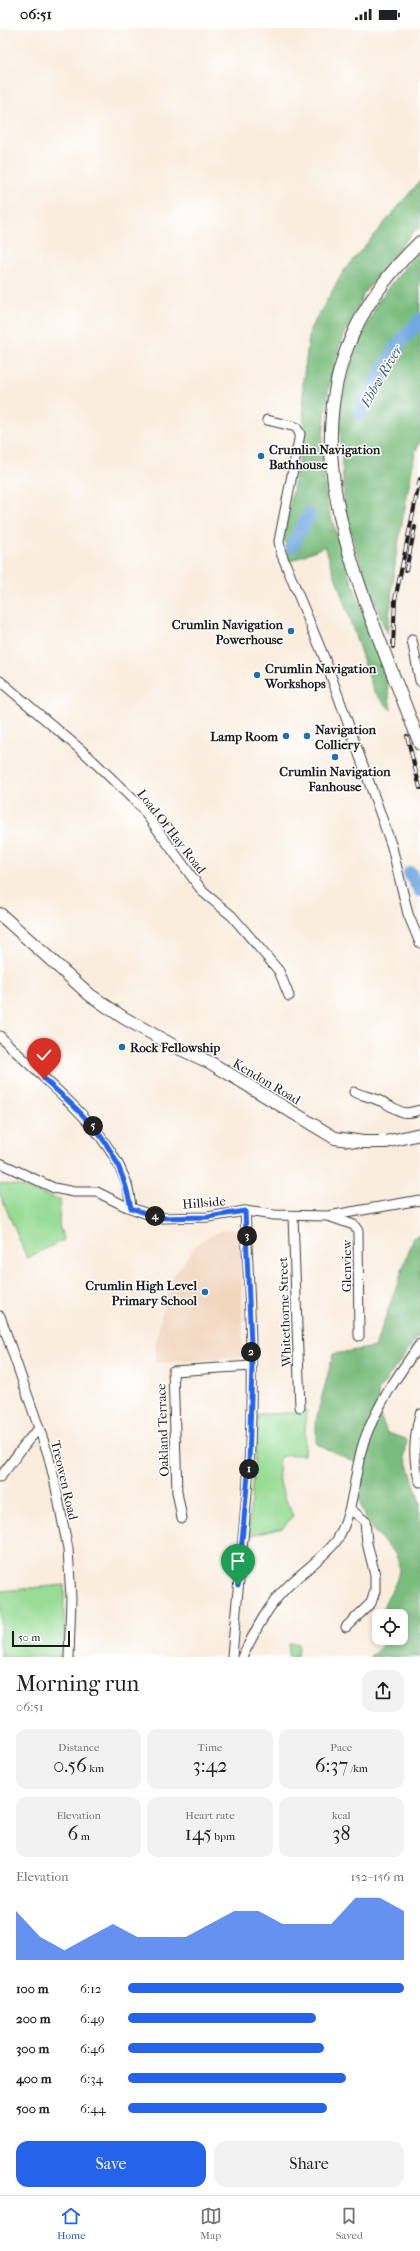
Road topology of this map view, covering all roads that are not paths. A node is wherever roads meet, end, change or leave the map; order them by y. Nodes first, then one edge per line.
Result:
1 (420, 242) edge
2 (267, 420) dead end
3 (412, 640) dead end
4 (0, 681) edge
5 (420, 681) edge
6 (420, 744) edge
7 (0, 914) edge
8 (420, 943) edge
9 (289, 996) dead end
10 (3, 1039) edge
11 (354, 1092) dead end
12 (420, 1110) edge
13 (420, 1134) edge
14 (0, 1163) edge
15 (420, 1200) edge
16 (131, 1208) junction
17 (245, 1211) junction
18 (293, 1216) junction
19 (328, 1216) junction
20 (0, 1316) edge
21 (359, 1336) dead end
22 (420, 1344) edge
23 (252, 1366) junction
24 (300, 1407) dead end
25 (420, 1414) edge
26 (39, 1429) junction
27 (0, 1477) edge
28 (420, 1482) edge
29 (350, 1508) junction
30 (182, 1518) dead end
31 (346, 1627) dead end
32 (69, 1657) edge
33 (232, 1657) edge
34 (242, 1657) edge

1 - 6 main road
2 - 8 street
3 - 5 street
4 - 9 street, Load Of Hay Road
7 - 13 main road, Kendon Road
10 - 16 street
11 - 12 street
14 - 16 street, Hillside
15 - 19 street, Hillside
16 - 17 street, Hillside
17 - 18 street, Hillside
17 - 23 street
18 - 19 street, Hillside
18 - 24 street, Whitethorne Street
19 - 21 street, Glenview
20 - 26 street, Treowen Road
22 - 29 street
23 - 30 street, Oakland Terrace
23 - 33 street
25 - 28 street
26 - 27 street
26 - 32 street, Treowen Road
29 - 31 street
29 - 34 street

